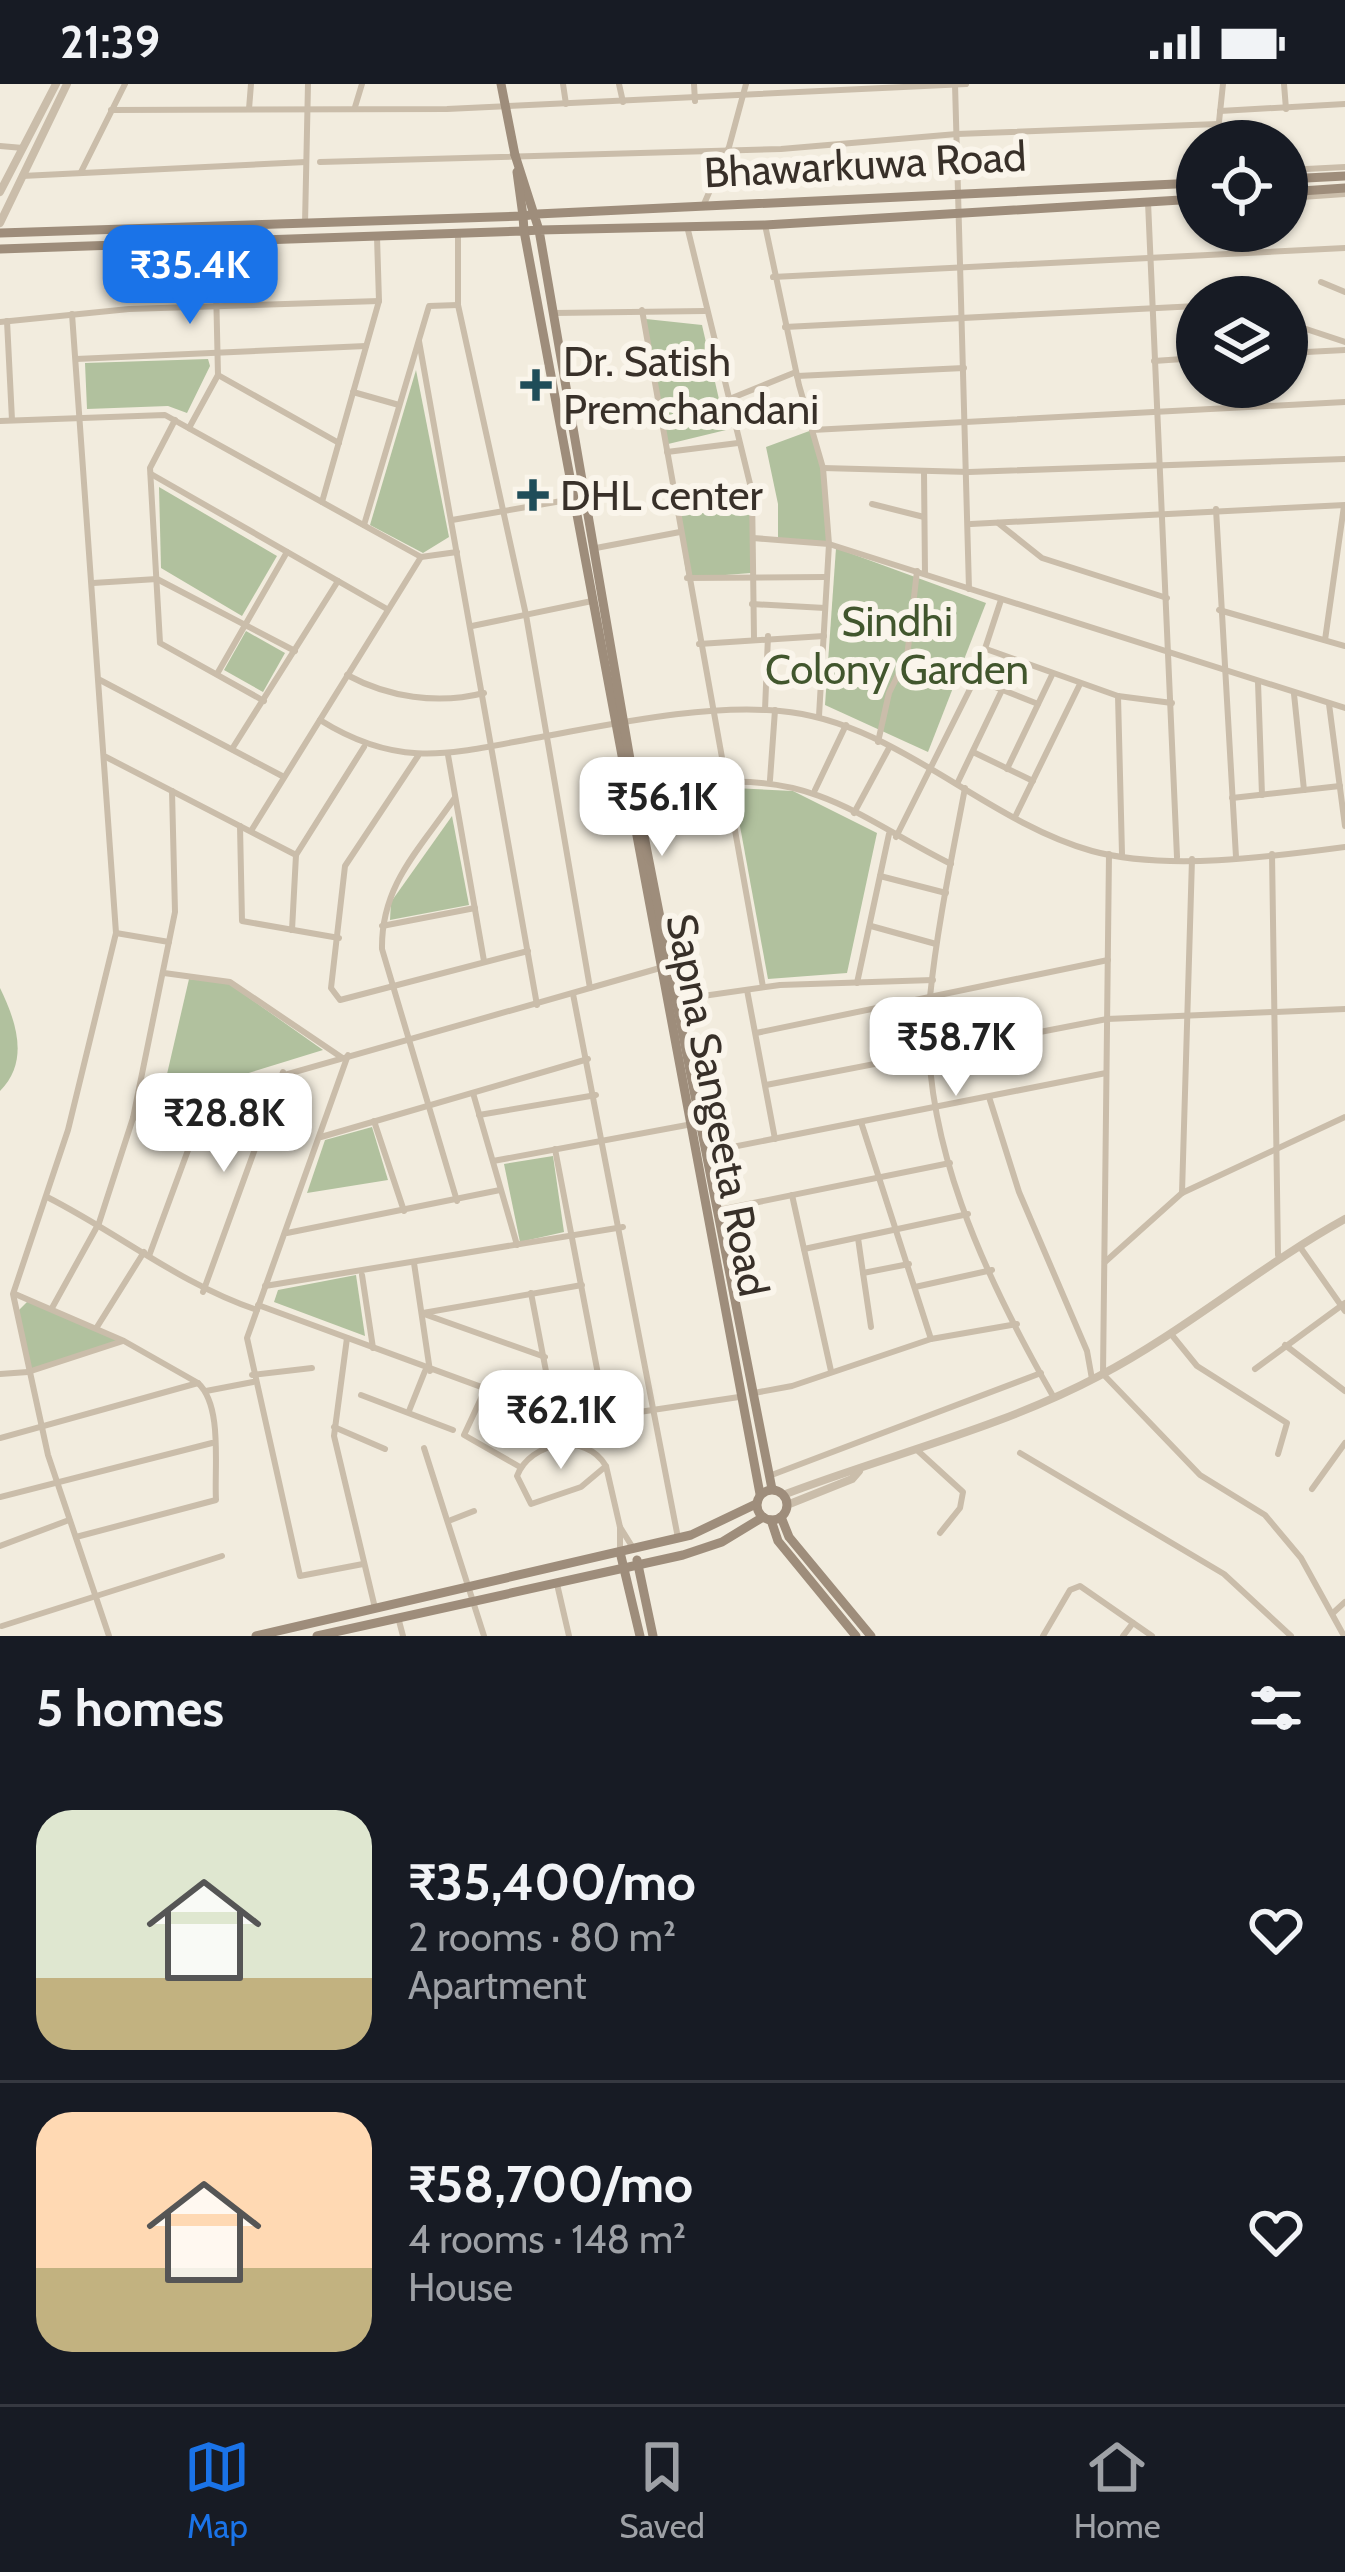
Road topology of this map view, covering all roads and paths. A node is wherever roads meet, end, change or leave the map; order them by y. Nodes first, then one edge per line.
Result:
1 (56, 84) edge
2 (67, 84) edge
3 (125, 84) edge
4 (251, 84) edge
5 (308, 84) edge
6 (362, 84) edge
7 (501, 84) edge
8 (563, 84) edge
9 (620, 84) edge
10 (694, 84) edge
11 (746, 84) edge
12 (955, 84) edge
13 (966, 84) edge
14 (1223, 84) edge
15 (1284, 84) edge
16 (746, 96) junction
17 (695, 101) junction
18 (623, 102) junction
19 (566, 104) junction
20 (1345, 104) edge
21 (505, 106) junction
22 (355, 107) junction
23 (307, 108) junction
24 (249, 109) junction
25 (1286, 109) junction
26 (111, 110) junction
27 (1220, 111) junction
28 (1219, 120) edge
29 (1176, 126) edge
30 (957, 134) junction
31 (0, 146) edge
32 (729, 147) junction
33 (23, 148) junction
34 (515, 155) junction
35 (306, 162) junction
36 (320, 162) dead end
37 (81, 172) junction
38 (1345, 172) edge
39 (1308, 173) edge
40 (22, 176) junction
41 (1176, 184) edge
42 (1345, 191) edge
43 (0, 193) edge
44 (956, 193) junction
45 (1308, 194) edge
46 (1176, 200) edge
47 (1148, 202) junction
48 (703, 206) junction
49 (956, 212) junction
50 (537, 214) junction
51 (523, 216) junction
52 (0, 223) edge
53 (305, 224) junction
54 (765, 225) junction
55 (687, 226) junction
56 (539, 230) junction
57 (524, 232) junction
58 (0, 233) edge
59 (458, 233) junction
60 (377, 234) junction
61 (215, 238) junction
62 (0, 248) edge
63 (1345, 248) edge
64 (1148, 260) junction
65 (958, 265) junction
66 (773, 277) junction
67 (1321, 281) dead end
68 (1345, 292) edge
69 (379, 301) junction
70 (216, 304) junction
71 (458, 305) junction
72 (1176, 307) edge
73 (1150, 308) junction
74 (643, 310) junction
75 (705, 311) junction
76 (554, 313) junction
77 (72, 314) junction
78 (961, 318) junction
79 (3, 322) edge
80 (784, 327) junction
81 (1308, 331) edge
82 (418, 340) junction
83 (366, 346) junction
84 (1345, 346) edge
85 (1308, 350) edge
86 (217, 352) junction
87 (76, 358) junction
88 (1176, 359) edge
89 (1154, 361) junction
90 (964, 368) junction
91 (0, 374) edge
92 (10, 374) junction
93 (796, 374) junction
94 (218, 375) junction
95 (353, 392) junction
96 (727, 400) junction
97 (1345, 402) edge
98 (400, 405) junction
99 (1159, 412) junction
100 (81, 415) junction
101 (12, 420) junction
102 (175, 420) junction
103 (0, 421) edge
104 (965, 421) junction
105 (189, 428) junction
106 (812, 430) junction
107 (738, 442) junction
108 (339, 443) junction
109 (667, 452) junction
110 (1345, 459) edge
111 (1162, 463) junction
112 (823, 468) junction
113 (923, 472) junction
114 (969, 472) junction
115 (151, 473) junction
116 (752, 491) junction
117 (581, 498) junction
118 (322, 502) junction
119 (872, 504) dead end
120 (1345, 504) edge
121 (676, 508) junction
122 (1216, 509) junction
123 (499, 512) junction
124 (1162, 514) junction
125 (924, 518) junction
126 (452, 520) junction
127 (997, 521) junction
128 (970, 524) junction
129 (364, 525) junction
130 (680, 532) junction
131 (753, 538) junction
132 (829, 544) junction
133 (596, 548) junction
134 (287, 552) junction
135 (458, 552) junction
136 (421, 557) junction
137 (921, 572) junction
138 (751, 573) junction
139 (825, 577) junction
140 (687, 578) junction
141 (157, 579) junction
142 (338, 581) junction
143 (93, 583) junction
144 (969, 589) junction
145 (1167, 598) junction
146 (1001, 599) junction
147 (596, 601) junction
148 (752, 604) junction
149 (825, 608) junction
150 (388, 610) junction
151 (1220, 610) junction
152 (526, 615) junction
153 (245, 625) junction
154 (472, 626) junction
155 (768, 636) junction
156 (824, 636) junction
157 (754, 638) junction
158 (1325, 640) junction
159 (699, 644) junction
160 (1345, 646) edge
161 (986, 649) junction
162 (295, 651) junction
163 (1170, 651) junction
164 (907, 657) junction
165 (1225, 669) junction
166 (216, 674) junction
167 (346, 675) junction
168 (976, 675) junction
169 (1052, 675) junction
170 (100, 680) junction
171 (1258, 682) junction
172 (1080, 684) junction
173 (1001, 690) junction
174 (484, 693) junction
175 (1294, 694) junction
176 (1118, 696) junction
177 (264, 701) junction
178 (1172, 703) junction
179 (1038, 704) junction
180 (1329, 704) junction
181 (1345, 708) edge
182 (712, 710) junction
183 (770, 710) junction
184 (819, 716) junction
185 (320, 720) junction
186 (846, 725) junction
187 (621, 727) junction
188 (545, 736) junction
189 (878, 742) junction
190 (364, 746) junction
191 (890, 747) junction
192 (232, 749) junction
193 (494, 749) junction
194 (973, 752) junction
195 (448, 755) junction
196 (418, 756) junction
197 (106, 758) junction
198 (1007, 769) junction
199 (932, 772) junction
200 (284, 777) junction
201 (770, 780) junction
202 (725, 782) junction
203 (1033, 782) junction
204 (961, 786) junction
205 (1340, 786) junction
206 (815, 790) junction
207 (1304, 790) junction
208 (172, 791) junction
209 (1262, 795) junction
210 (1232, 798) junction
211 (454, 800) junction
212 (854, 813) junction
213 (1016, 815) junction
214 (239, 826) junction
215 (1345, 826) edge
216 (251, 831) junction
217 (892, 836) junction
218 (1345, 847) edge
219 (296, 854) junction
220 (1109, 854) junction
221 (1272, 854) junction
222 (1122, 856) junction
223 (1236, 856) junction
224 (1177, 857) junction
225 (1192, 859) junction
226 (951, 864) junction
227 (879, 875) junction
228 (946, 893) junction
229 (475, 908) junction
230 (382, 926) junction
231 (871, 926) junction
232 (292, 930) junction
233 (116, 933) junction
234 (339, 938) junction
235 (170, 942) junction
236 (938, 944) junction
237 (528, 951) junction
238 (1108, 960) junction
239 (484, 961) junction
240 (664, 967) junction
241 (164, 973) junction
242 (933, 980) junction
243 (392, 983) junction
244 (857, 983) junction
245 (763, 987) junction
246 (590, 988) junction
247 (747, 990) junction
248 (573, 994) junction
249 (675, 1000) junction
250 (930, 1000) junction
251 (537, 1005) junction
252 (1344, 1012) edge
253 (1270, 1016) junction
254 (1187, 1017) junction
255 (1107, 1018) junction
256 (756, 1033) junction
257 (410, 1041) junction
258 (930, 1053) junction
259 (344, 1056) junction
260 (588, 1059) junction
261 (283, 1072) junction
262 (1107, 1073) junction
263 (766, 1085) junction
264 (473, 1093) junction
265 (208, 1095) junction
266 (596, 1095) junction
267 (989, 1097) junction
268 (426, 1108) junction
269 (936, 1108) junction
270 (479, 1115) junction
271 (1345, 1117) edge
272 (133, 1118) junction
273 (374, 1121) junction
274 (861, 1122) junction
275 (687, 1125) junction
276 (320, 1137) junction
277 (775, 1139) junction
278 (604, 1140) junction
279 (555, 1149) junction
280 (704, 1152) junction
281 (1273, 1152) junction
282 (494, 1161) junction
283 (950, 1163) junction
284 (878, 1176) junction
285 (500, 1190) junction
286 (1181, 1193) junction
287 (792, 1195) junction
288 (47, 1197) junction
289 (457, 1202) junction
290 (715, 1210) junction
291 (404, 1211) junction
292 (968, 1214) junction
293 (1345, 1219) edge
294 (99, 1223) junction
295 (622, 1227) junction
296 (900, 1230) junction
297 (286, 1233) junction
298 (570, 1233) junction
299 (858, 1238) junction
300 (1298, 1244) junction
301 (517, 1245) junction
302 (804, 1250) junction
303 (146, 1254) junction
304 (1278, 1255) junction
305 (1105, 1262) junction
306 (414, 1263) junction
307 (909, 1264) junction
308 (992, 1270) junction
309 (362, 1273) junction
310 (863, 1273) junction
311 (582, 1285) junction
312 (266, 1286) junction
313 (915, 1287) junction
314 (203, 1292) junction
315 (531, 1293) junction
316 (13, 1294) junction
317 (1343, 1306) edge
318 (258, 1307) junction
319 (52, 1308) junction
320 (423, 1313) junction
321 (1017, 1324) junction
322 (872, 1327) dead end
323 (97, 1328) junction
324 (1169, 1331) junction
325 (347, 1338) junction
326 (931, 1339) junction
327 (124, 1341) junction
328 (1285, 1345) junction
329 (373, 1348) junction
330 (544, 1357) junction
331 (312, 1368) dead end
332 (1255, 1369) dead end
333 (427, 1371) junction
334 (831, 1371) junction
335 (28, 1372) junction
336 (1041, 1373) junction
337 (0, 1374) edge
338 (1103, 1374) junction
339 (1345, 1376) edge
340 (252, 1378) junction
341 (1092, 1379) junction
342 (198, 1383) junction
343 (1337, 1385) junction
344 (206, 1391) junction
345 (484, 1391) junction
346 (1345, 1391) edge
347 (362, 1395) dead end
348 (745, 1395) junction
349 (1053, 1396) junction
350 (655, 1411) junction
351 (409, 1412) junction
352 (555, 1414) junction
353 (606, 1417) junction
354 (41, 1425) junction
355 (334, 1427) junction
356 (453, 1430) dead end
357 (0, 1438) edge
358 (213, 1443) junction
359 (1345, 1443) edge
360 (424, 1448) dead end
361 (386, 1449) dead end
362 (917, 1450) junction
363 (1020, 1453) dead end
364 (1278, 1454) dead end
365 (606, 1466) junction
366 (520, 1467) junction
367 (769, 1476) junction
368 (56, 1481) junction
369 (1312, 1489) dead end
370 (763, 1496) junction
371 (0, 1497) edge
372 (785, 1500) junction
373 (474, 1511) dead end
374 (771, 1518) junction
375 (69, 1520) junction
376 (452, 1520) junction
377 (620, 1527) junction
378 (940, 1533) dead end
379 (76, 1537) junction
380 (678, 1538) junction
381 (0, 1546) edge
382 (634, 1550) junction
383 (620, 1552) junction
384 (222, 1556) dead end
385 (363, 1564) junction
386 (638, 1565) junction
387 (624, 1567) junction
388 (556, 1580) junction
389 (470, 1585) junction
390 (95, 1592) junction
391 (474, 1602) junction
392 (1345, 1602) edge
393 (375, 1608) junction
394 (1333, 1613) junction
395 (398, 1616) junction
396 (2, 1626) edge
397 (1136, 1629) edge
398 (109, 1636) edge
399 (256, 1636) edge
400 (317, 1636) edge
401 (403, 1636) edge
402 (484, 1636) edge
403 (569, 1636) edge
404 (640, 1636) edge
405 (653, 1636) edge
406 (856, 1636) edge
407 (871, 1636) edge
408 (1043, 1636) edge
409 (1124, 1636) edge
410 (1152, 1636) edge
411 (1291, 1636) edge
412 (1344, 1636) edge

1 - 33 street
2 - 40 street
3 - 26 street
4 - 24 street
5 - 23 street
6 - 22 street
7 - 21 main road
8 - 19 street
9 - 18 street
10 - 17 street
11 - 16 street
12 - 13 street
12 - 16 street
12 - 30 street
14 - 27 street
15 - 25 street
16 - 17 street
16 - 32 street
17 - 18 street
18 - 19 street
19 - 21 street
20 - 25 street
21 - 22 street
21 - 34 main road
22 - 23 street
23 - 24 street
23 - 35 street
24 - 26 street
25 - 27 street
26 - 37 street
27 - 28 street
29 - 30 street
30 - 32 street
30 - 44 street
31 - 33 street
32 - 34 street
32 - 48 street
33 - 43 street
34 - 36 street
34 - 50 main road, Sapna Sangeeta Road
34 - 51 main road, Sapna Sangeeta Road
35 - 37 street
35 - 53 street
37 - 40 street
38 - 39 main road
40 - 52 street
41 - 44 main road, Bhawarkuwa Road
42 - 45 main road
44 - 48 main road, Bhawarkuwa Road
44 - 49 street
46 - 47 main road, Bhawarkuwa Road
47 - 49 main road, Bhawarkuwa Road
47 - 64 street
48 - 50 main road, Bhawarkuwa Road
49 - 54 main road, Bhawarkuwa Road
49 - 65 street
50 - 51 main road, Bhawarkuwa Road
50 - 56 main road, Sapna Sangeeta Road
51 - 53 main road, Bhawarkuwa Road
51 - 57 main road, Sapna Sangeeta Road
53 - 58 main road, Bhawarkuwa Road
54 - 55 main road, Bhawarkuwa Road
54 - 66 street
55 - 56 main road, Bhawarkuwa Road
55 - 75 street
56 - 57 main road, Bhawarkuwa Road
56 - 76 main road, Sapna Sangeeta Road
57 - 59 main road, Bhawarkuwa Road
57 - 117 main road, Sapna Sangeeta Road
59 - 60 main road, Bhawarkuwa Road
59 - 71 street
60 - 61 main road, Bhawarkuwa Road
60 - 69 street
61 - 62 main road, Bhawarkuwa Road
61 - 70 street
63 - 64 street
64 - 65 street
64 - 73 street
65 - 66 street
65 - 78 street
66 - 80 street
67 - 68 street
69 - 70 street
69 - 83 street
70 - 77 street
70 - 86 street
71 - 82 street
71 - 123 street
72 - 73 street
73 - 78 street
73 - 89 street
74 - 75 street
74 - 76 street
74 - 109 street
75 - 96 street
76 - 117 main road, Sapna Sangeeta Road
77 - 79 street
77 - 87 street
78 - 80 street
78 - 90 street
79 - 92 street
80 - 93 street
81 - 84 street
82 - 98 street
82 - 126 street
83 - 86 street
83 - 95 street
84 - 85 street
86 - 87 street
86 - 94 street
87 - 100 street
88 - 89 street
89 - 99 street
90 - 93 street
90 - 104 street
91 - 92 street
92 - 101 street
93 - 96 street
93 - 106 street
94 - 105 street
94 - 108 street
95 - 98 street
95 - 108 street
96 - 107 street
97 - 99 street
98 - 129 street
99 - 104 street
99 - 111 street
100 - 101 street
100 - 102 street
100 - 143 street
101 - 103 street
102 - 105 street
102 - 115 street
104 - 106 street
104 - 114 street
105 - 118 street
106 - 112 street
107 - 109 street
107 - 116 street
108 - 118 street
109 - 121 street
110 - 111 street
111 - 114 street
111 - 124 street
112 - 113 street
112 - 132 street
113 - 114 street
113 - 125 street
114 - 128 street
115 - 134 street
115 - 141 street
116 - 121 street
116 - 131 street
117 - 123 street
117 - 133 main road, Sapna Sangeeta Road
117 - 147 main road, Sapna Sangeeta Road
118 - 129 street
119 - 125 street
120 - 122 street
120 - 158 street
121 - 130 street
122 - 124 street
122 - 151 street
123 - 126 street
123 - 152 street
124 - 127 street
124 - 145 street
125 - 137 street
126 - 135 street
127 - 128 street
127 - 145 street
128 - 144 street
129 - 136 street
130 - 133 street
130 - 140 street
131 - 132 street
131 - 138 street
132 - 137 street
132 - 139 street
133 - 187 main road, Sapna Sangeeta Road
134 - 142 street
134 - 153 street
135 - 136 street
135 - 154 street
136 - 150 street
137 - 144 street
137 - 164 street
138 - 139 street
138 - 140 street
138 - 148 street
139 - 149 street
140 - 159 street
141 - 143 street
141 - 153 street
141 - 166 street
142 - 150 street
142 - 162 street
143 - 170 street
144 - 146 street
145 - 163 street
146 - 161 street
146 - 163 street
147 - 152 street
147 - 187 main road, Sapna Sangeeta Road
148 - 149 street
148 - 157 street
149 - 156 street
150 - 167 street
151 - 158 street
151 - 165 street
152 - 154 street
152 - 188 street
153 - 162 street
153 - 166 street
154 - 174 street
155 - 156 street
155 - 157 street
155 - 183 street
156 - 184 street
157 - 159 street
158 - 160 street
159 - 182 street
161 - 168 street
161 - 169 street
162 - 177 street
163 - 165 street
163 - 178 street
164 - 168 street
164 - 189 street
165 - 171 street
165 - 210 street
166 - 177 street
167 - 174 street
167 - 185 street
168 - 173 street
168 - 199 street
169 - 172 street
169 - 179 street
170 - 192 street
170 - 197 street
171 - 175 street
171 - 209 street
172 - 176 street
172 - 203 street
173 - 179 street
173 - 194 street
174 - 193 street
175 - 180 street
175 - 207 street
176 - 178 street
176 - 222 street
177 - 192 street
178 - 224 street
179 - 198 street
180 - 181 street
180 - 205 street
182 - 183 street
182 - 187 street
182 - 202 street
183 - 184 street
183 - 201 street
184 - 186 street
185 - 190 street
185 - 200 street
186 - 189 street
186 - 206 street
187 - 188 street
187 - 240 main road, Sapna Sangeeta Road
188 - 193 street
188 - 246 street
189 - 191 street
190 - 196 street
190 - 219 street
191 - 199 street
191 - 212 street
192 - 200 street
193 - 195 street
193 - 237 street
194 - 198 street
194 - 204 street
195 - 196 street
195 - 211 street
196 - 234 street
197 - 208 street
197 - 233 street
198 - 203 street
199 - 204 street
199 - 217 street
200 - 216 street
201 - 202 street
201 - 206 street
202 - 245 street
203 - 213 street
204 - 213 street
204 - 226 street
205 - 207 street
205 - 215 street
206 - 212 street
207 - 209 street
208 - 214 street
208 - 235 street
209 - 210 street
210 - 223 street
211 - 229 street
211 - 230 street
212 - 217 street
213 - 220 street
214 - 216 street
214 - 232 street
216 - 219 street
217 - 226 street
217 - 227 street
218 - 221 street
219 - 232 street
220 - 222 street
220 - 238 street
221 - 223 street
221 - 253 street
222 - 224 street
223 - 225 street
224 - 225 street
225 - 254 street
226 - 228 street
227 - 228 street
227 - 231 street
228 - 236 street
229 - 230 street
229 - 239 street
230 - 243 street
231 - 236 street
231 - 244 street
232 - 234 street
233 - 235 street
233 - 288 street
234 - 243 street
235 - 241 street
236 - 242 street
237 - 239 street
237 - 251 street
238 - 250 street
238 - 255 street
239 - 243 street
240 - 246 street
240 - 249 main road, Sapna Sangeeta Road
240 - 275 main road, Sapna Sangeeta Road
241 - 259 street
241 - 272 street
242 - 244 street
242 - 250 street
243 - 257 street
244 - 245 street
245 - 247 street
246 - 248 street
247 - 249 street
247 - 256 street
248 - 251 street
248 - 260 street
249 - 280 main road, Sapna Sangeeta Road
250 - 256 street
250 - 258 street
251 - 257 street
252 - 253 street
253 - 254 street
253 - 281 street
254 - 255 street
254 - 286 street
255 - 258 street
255 - 262 street
256 - 263 street
257 - 259 street
257 - 268 street
258 - 263 street
258 - 269 street
259 - 261 street
259 - 276 street
260 - 264 street
260 - 266 street
261 - 265 street
261 - 314 street
262 - 267 street
262 - 305 street
263 - 277 street
264 - 268 street
264 - 270 street
265 - 272 street
265 - 303 street
266 - 270 street
266 - 278 street
267 - 269 street
267 - 341 street
268 - 273 street
268 - 289 street
269 - 274 street
269 - 283 street
270 - 282 street
271 - 281 street
272 - 294 street
273 - 276 street
273 - 291 street
274 - 277 street
274 - 284 street
275 - 278 street
275 - 348 main road, Sapna Sangeeta Road
276 - 297 street
277 - 280 street
278 - 279 street
278 - 295 street
279 - 282 street
279 - 298 street
280 - 290 main road, Sapna Sangeeta Road
281 - 286 street
281 - 304 street
282 - 285 street
283 - 284 street
283 - 292 street
284 - 287 street
284 - 296 street
285 - 289 street
285 - 301 street
286 - 305 street
287 - 290 street
287 - 302 street
288 - 294 street
288 - 316 street
289 - 291 street
290 - 348 main road, Sapna Sangeeta Road
291 - 297 street
292 - 296 street
292 - 308 street
293 - 300 street
294 - 303 street
294 - 319 street
295 - 298 street
295 - 350 street
296 - 299 street
296 - 307 street
297 - 312 street
298 - 301 street
298 - 311 street
299 - 302 street
299 - 310 street
300 - 304 street
300 - 317 street
301 - 306 street
302 - 334 street
303 - 314 street
303 - 323 street
304 - 324 street
305 - 338 street
306 - 309 street
306 - 320 street
307 - 310 street
307 - 313 street
308 - 313 street
308 - 321 street
309 - 312 street
309 - 329 street
310 - 322 street
311 - 315 street
311 - 353 street
312 - 318 street
313 - 326 street
314 - 318 street
315 - 320 street
315 - 330 street
316 - 319 street
316 - 335 street
317 - 328 street
318 - 325 street
318 - 340 street
319 - 323 street
320 - 330 street
320 - 333 street
321 - 326 street
321 - 336 street
323 - 327 street
324 - 338 street
324 - 364 street
325 - 329 street
325 - 355 street
326 - 334 street
327 - 335 street
327 - 342 street
328 - 332 street
328 - 343 street
329 - 333 street
330 - 352 street
331 - 340 street
333 - 345 street
333 - 351 street
334 - 348 street
335 - 337 street
335 - 354 street
336 - 349 street
336 - 367 street
338 - 341 street
338 - 394 street
339 - 343 street
340 - 344 street
340 - 385 street
341 - 349 street
342 - 344 street
342 - 354 street
343 - 346 street
344 - 358 street
345 - 352 street
345 - 366 street
347 - 351 street
348 - 350 street
348 - 367 main road, Sapna Sangeeta Road
348 - 370 main road, Sapna Sangeeta Road
349 - 362 street
350 - 353 street
350 - 380 street
351 - 356 street
352 - 353 street
354 - 357 street
354 - 368 street
355 - 361 street
355 - 385 street
358 - 368 street
358 - 379 street
359 - 369 street
360 - 376 street
362 - 372 street
362 - 378 street
363 - 411 street
365 - 366 street
365 - 366 street
365 - 377 street
367 - 370 main road, Sapna Sangeeta Road
368 - 371 street
368 - 375 street
370 - 372 main road
370 - 374 main road
370 - 380 main road
372 - 374 main road
373 - 376 street
374 - 386 main road
374 - 406 main road
374 - 407 main road
375 - 379 street
375 - 381 street
376 - 389 street
377 - 382 street
377 - 383 street
379 - 390 street
380 - 382 main road
382 - 383 main road
382 - 386 main road
383 - 387 main road
383 - 389 main road
384 - 390 street
385 - 393 street
386 - 387 main road
386 - 405 main road
387 - 388 main road
387 - 404 main road
388 - 391 main road
388 - 403 street
389 - 391 street
389 - 393 main road
390 - 396 street
390 - 398 street
391 - 395 main road
391 - 402 street
392 - 394 street
393 - 399 main road
394 - 412 street
395 - 400 main road
395 - 401 street
397 - 408 street
397 - 409 street
397 - 410 street

